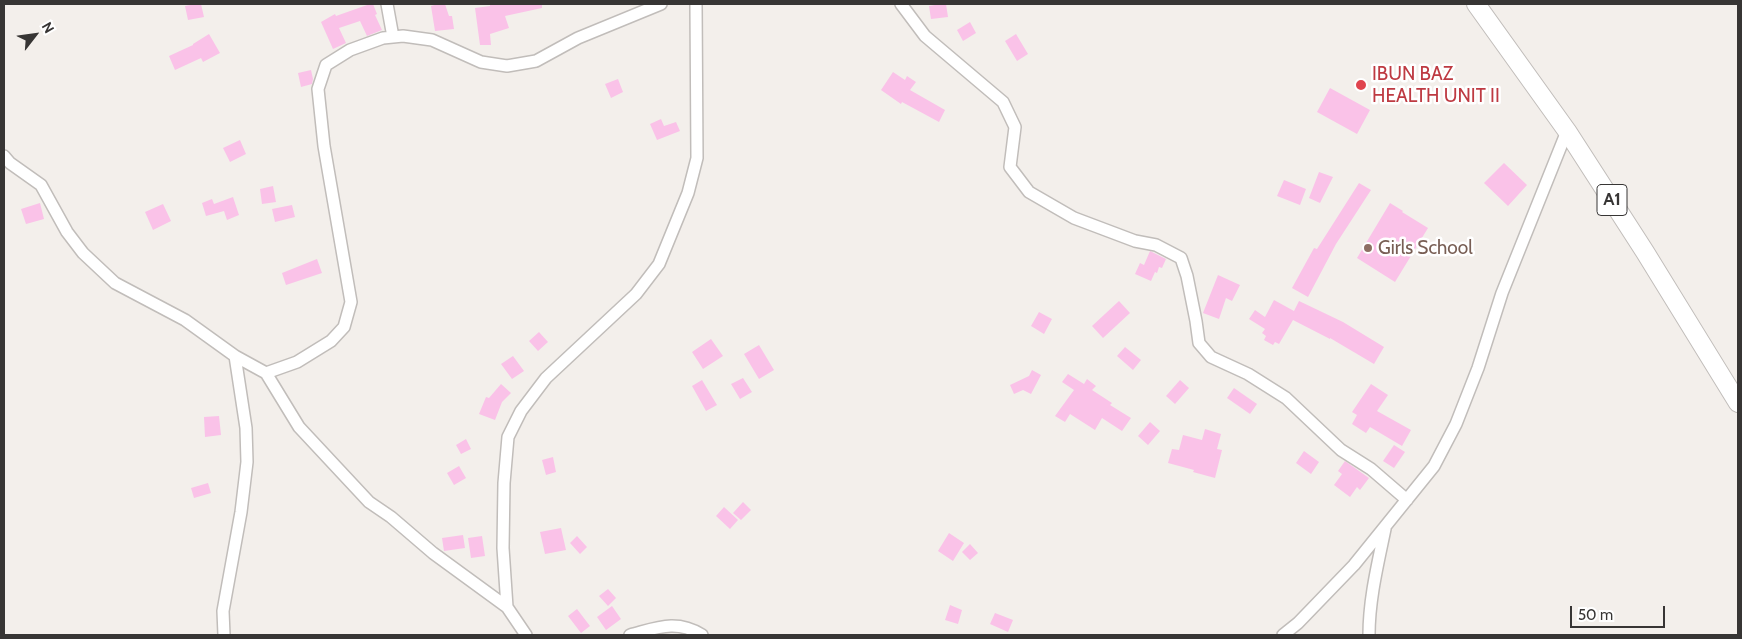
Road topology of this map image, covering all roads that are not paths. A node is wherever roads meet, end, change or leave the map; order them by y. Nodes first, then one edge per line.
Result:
1 (386, 4) edge
2 (661, 4) edge
3 (696, 4) edge
4 (902, 4) edge
5 (1476, 4) edge
6 (393, 37) junction
7 (1567, 131) junction
8 (4, 156) edge
9 (235, 356) junction
10 (266, 373) junction
11 (1738, 403) edge
12 (1407, 500) junction
13 (1386, 527) junction
14 (507, 607) junction
15 (224, 635) edge
16 (526, 635) edge
17 (630, 635) edge
18 (702, 635) edge
19 (1283, 635) edge
20 (1369, 635) edge

1 - 6 street
2 - 6 street
3 - 14 street
4 - 12 street
5 - 7 main road, A1
6 - 10 street
7 - 11 main road, A1
7 - 12 street
8 - 9 street
9 - 10 street
9 - 15 street
10 - 14 street
12 - 13 street
13 - 19 street
13 - 20 street
14 - 16 street
17 - 18 street

